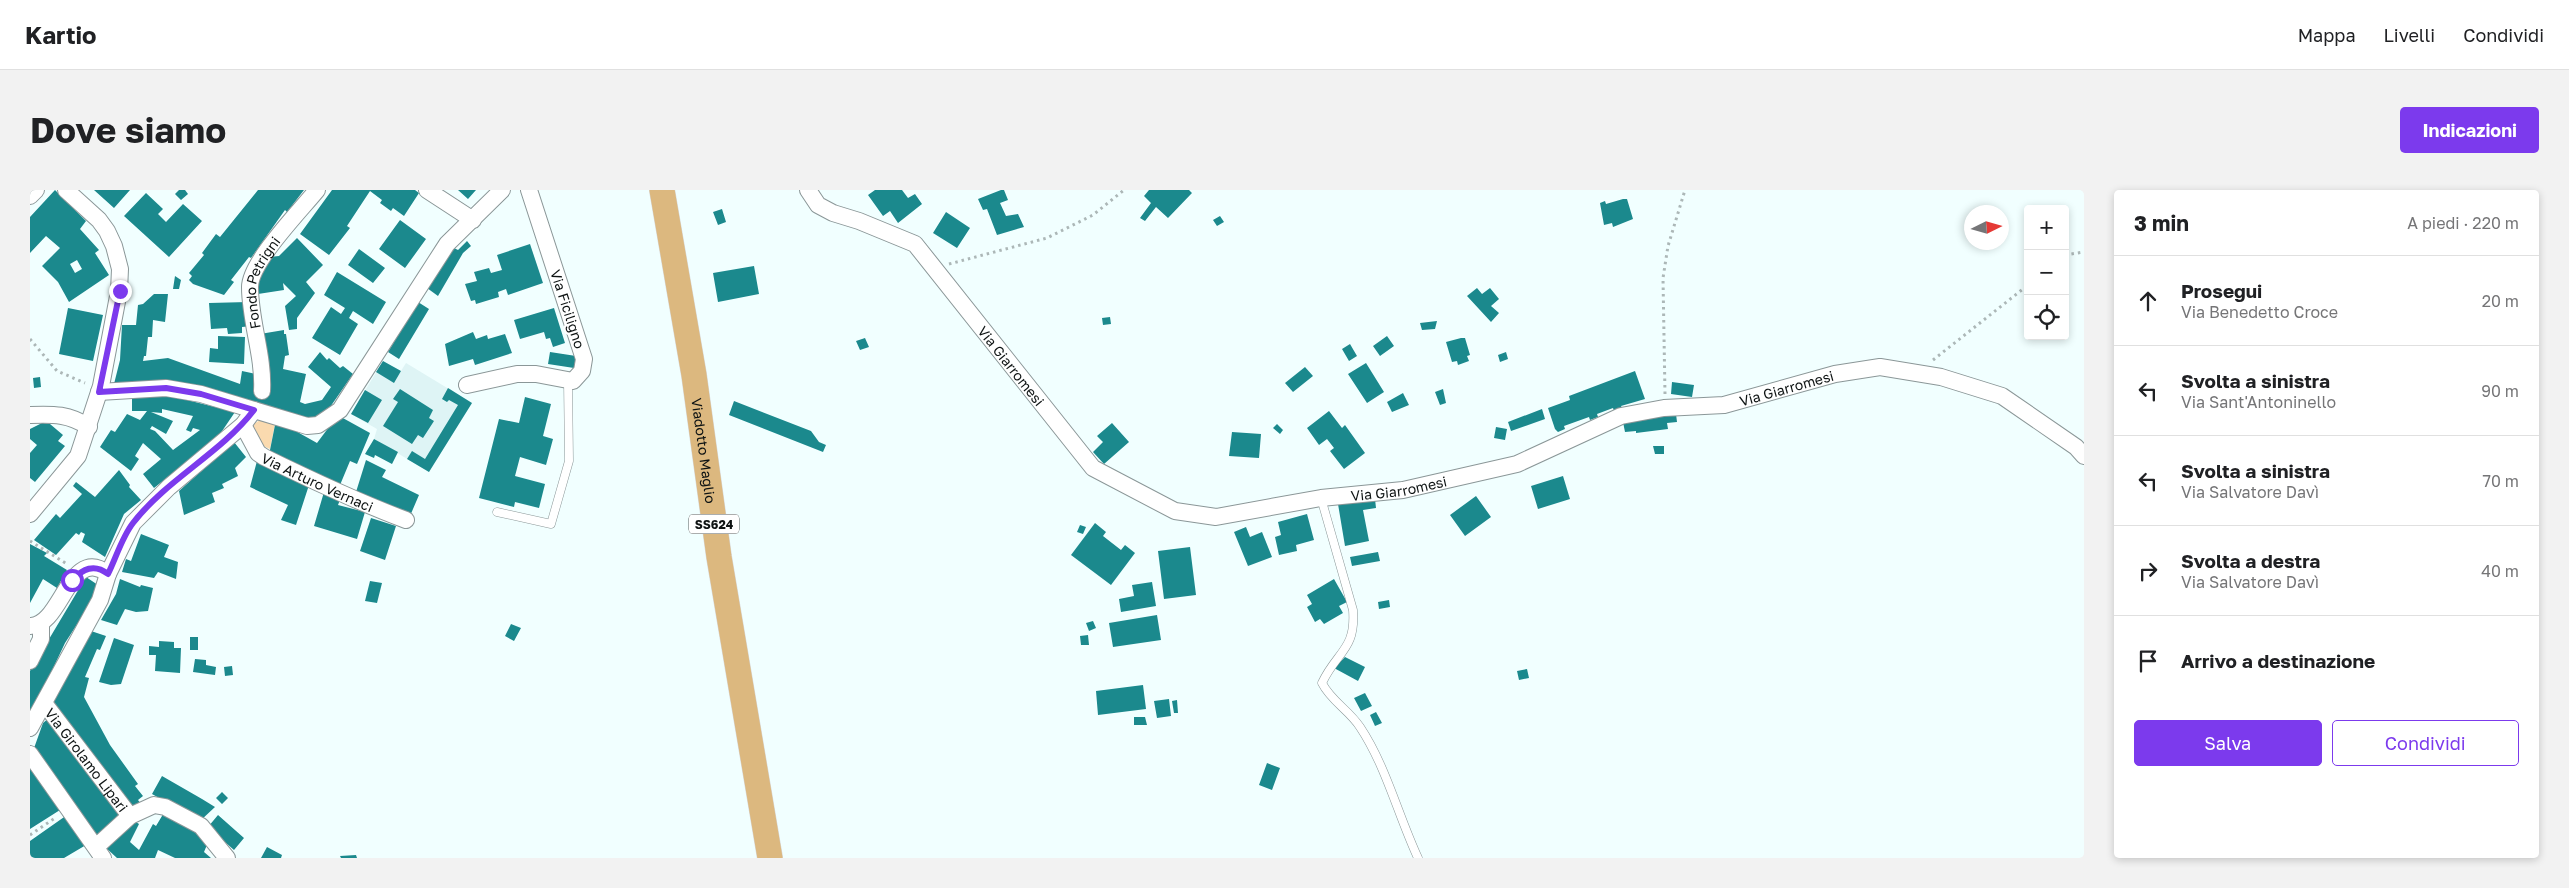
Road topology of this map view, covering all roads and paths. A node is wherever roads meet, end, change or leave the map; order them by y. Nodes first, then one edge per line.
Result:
1 (36, 190) edge
2 (66, 190) edge
3 (317, 190) edge
4 (427, 190) edge
5 (502, 190) edge
6 (528, 190) edge
7 (662, 190) edge
8 (808, 190) edge
9 (1124, 190) edge
10 (1685, 190) edge
11 (30, 196) edge
12 (473, 220) junction
13 (2084, 252) edge
14 (2069, 254) edge
15 (934, 268) junction
16 (2024, 288) edge
17 (30, 339) edge
18 (1917, 373) junction
19 (568, 380) junction
20 (467, 385) dead end
21 (100, 389) junction
22 (259, 405) junction
23 (1664, 408) junction
24 (30, 415) edge
25 (243, 425) junction
26 (90, 427) junction
27 (2084, 456) edge
28 (1320, 498) junction
29 (497, 512) dead end
30 (30, 514) edge
31 (406, 520) dead end
32 (30, 540) edge
33 (81, 572) junction
34 (108, 574) junction
35 (35, 625) edge
36 (30, 660) edge
37 (44, 703) junction
38 (30, 728) edge
39 (30, 754) edge
40 (68, 809) junction
41 (130, 816) junction
42 (30, 835) edge
43 (100, 853) edge
44 (227, 858) edge
45 (770, 858) edge
46 (1418, 858) edge

1 - 11 street
2 - 21 street
3 - 22 street, Fondo Petrigni
4 - 12 street
5 - 12 street
6 - 19 street, Via Ficiligno
7 - 45 main road, Viadotto Maglio / SS624
8 - 15 street, Via Giarromesi
9 - 15 path
10 - 23 path
12 - 22 street
13 - 14 path
15 - 28 street, Via Giarromesi
16 - 18 path
17 - 21 path
18 - 23 street, Via Giarromesi
18 - 27 street, Via Giarromesi
19 - 20 street
19 - 29 lane
21 - 22 street
21 - 26 street
22 - 25 street
23 - 28 street, Via Giarromesi
24 - 26 street
25 - 31 street, Via Arturo Vernaci
25 - 34 street
26 - 30 street
28 - 46 lane
32 - 33 path
33 - 34 street
33 - 35 street
34 - 37 street
35 - 36 street
37 - 38 street
37 - 41 street, Via Girolamo Lipari
39 - 40 street
40 - 42 path
40 - 43 street
41 - 43 street
41 - 44 street

